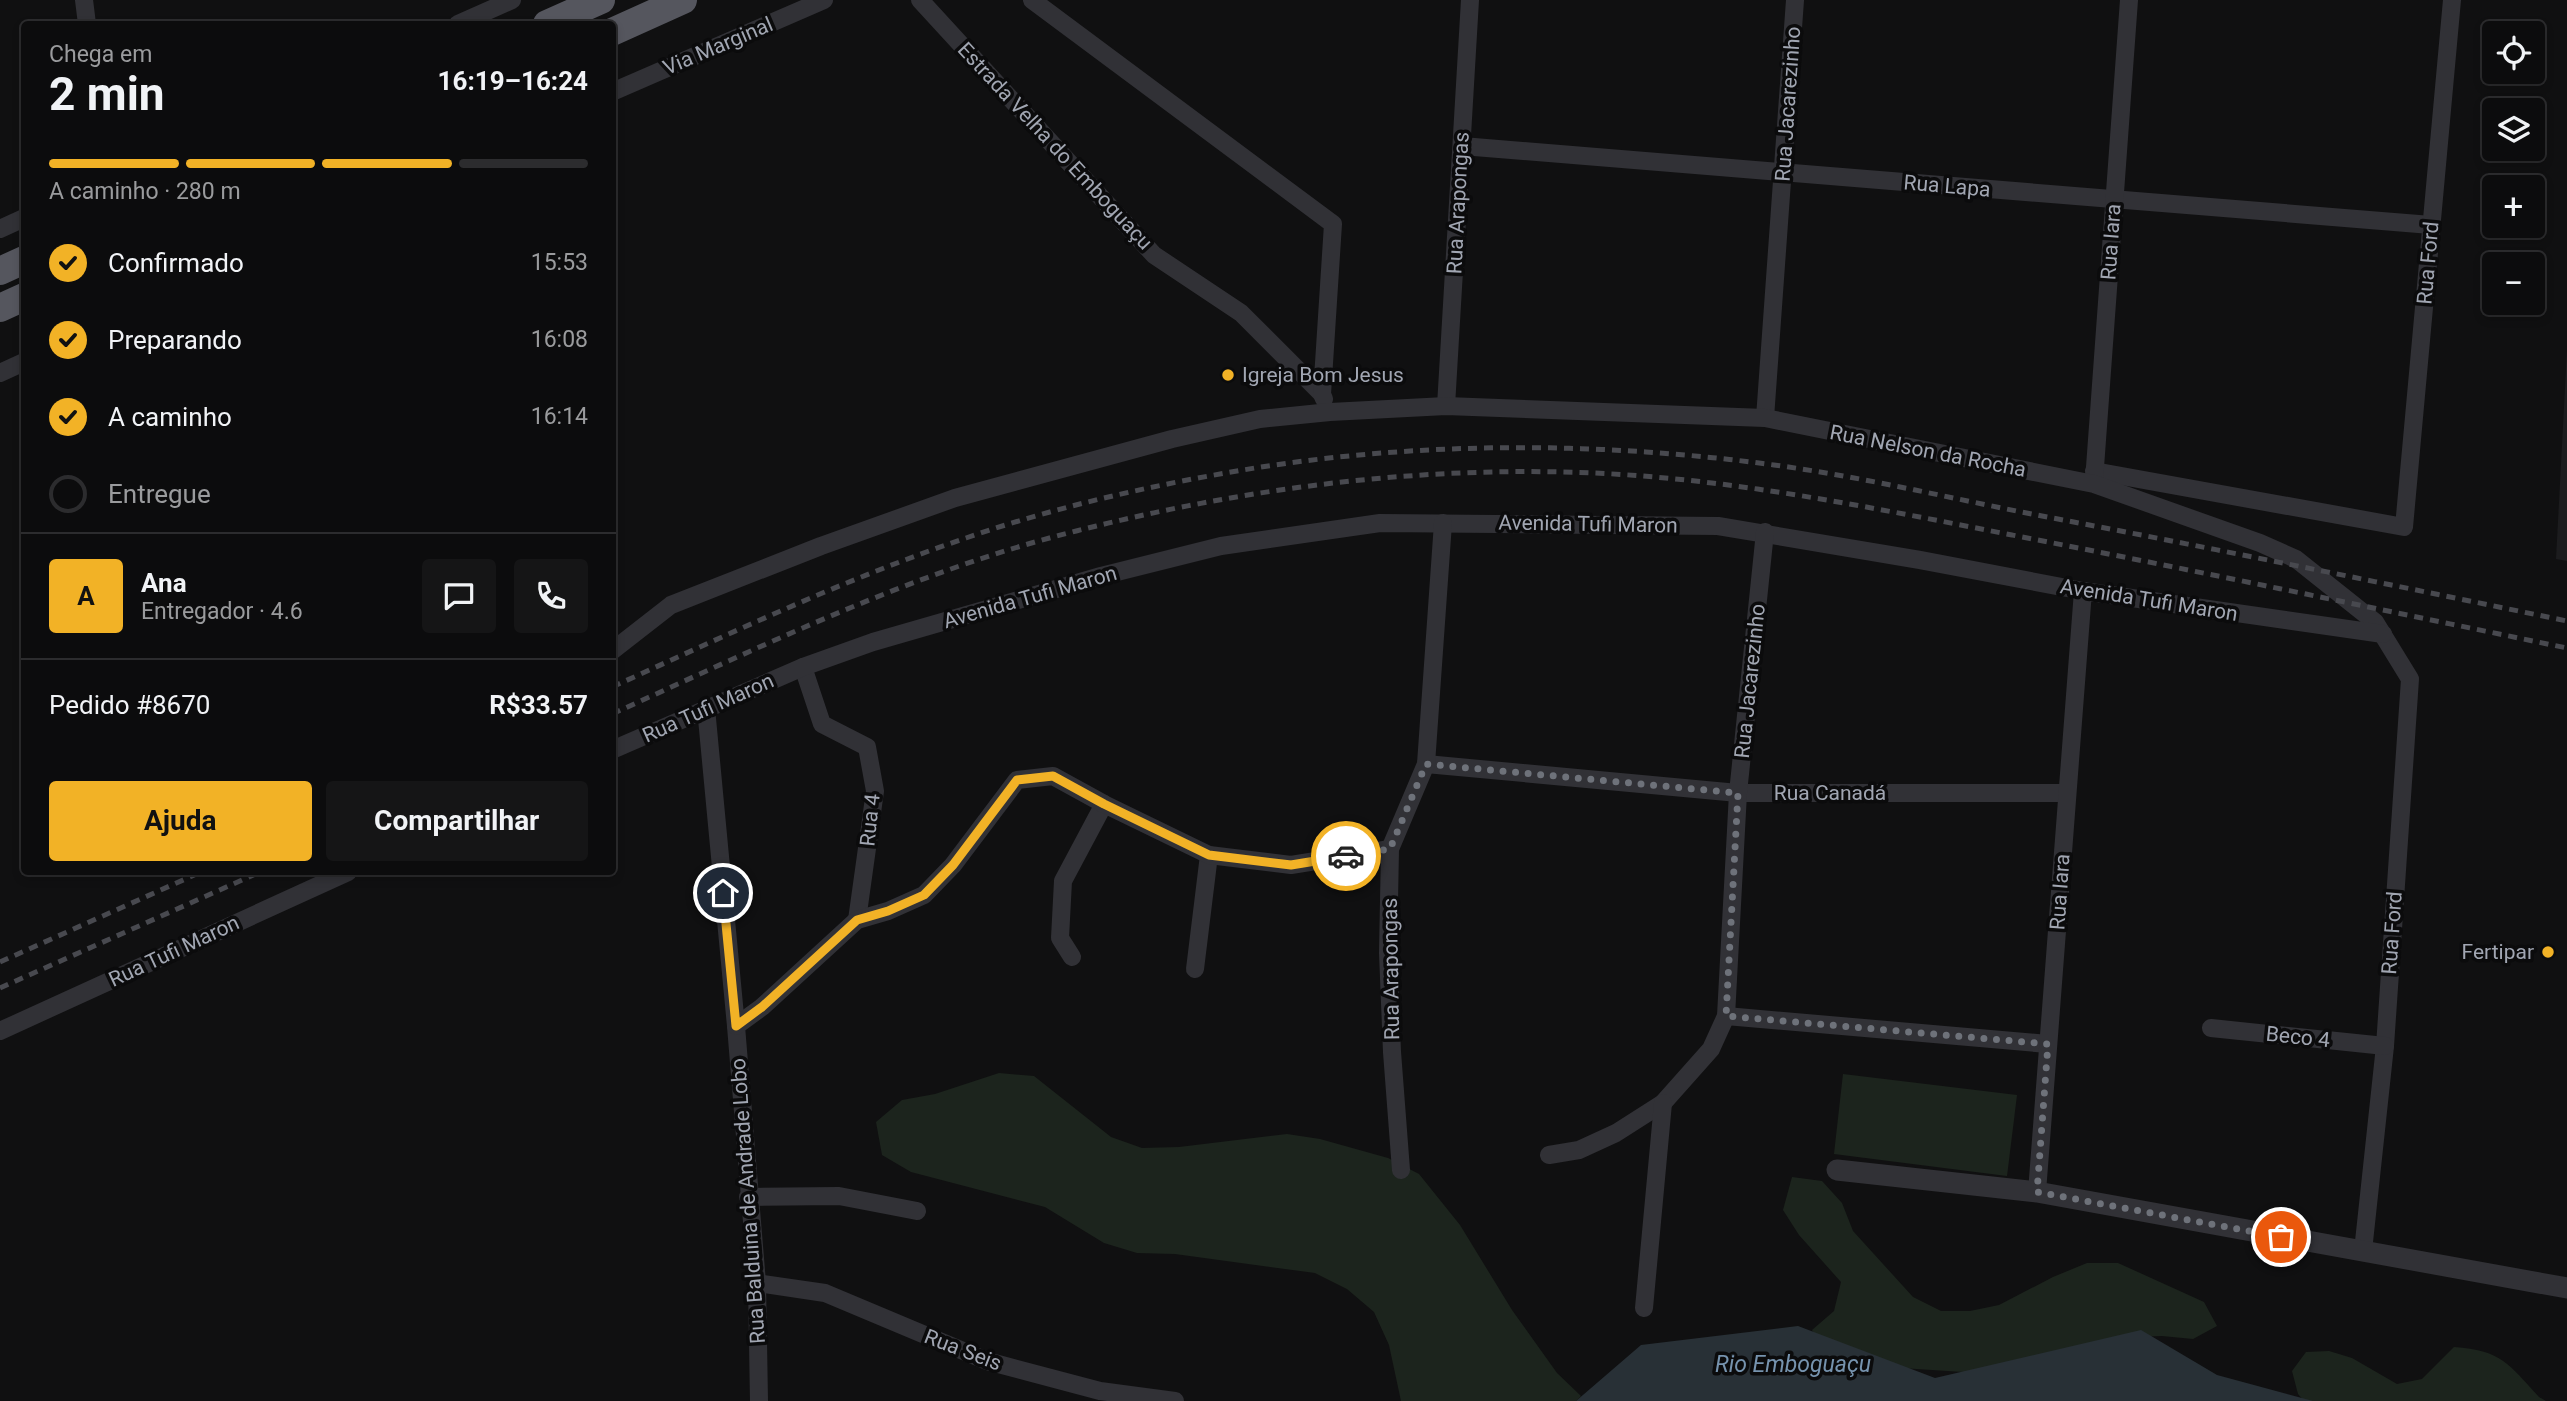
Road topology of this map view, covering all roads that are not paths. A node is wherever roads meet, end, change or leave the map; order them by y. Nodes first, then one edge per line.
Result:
1 (84, 0) edge
2 (512, 0) edge
3 (601, 0) edge
4 (683, 0) edge
5 (824, 0) edge
6 (920, 0) edge
7 (1032, 0) edge
8 (1470, 0) edge
9 (1795, 0) edge
10 (2129, 0) edge
11 (2452, 0) edge
12 (87, 21) edge
13 (465, 21) edge
14 (554, 21) edge
15 (616, 30) edge
16 (616, 90) edge
17 (1462, 146) junction
18 (1783, 172) junction
19 (2114, 199) junction
20 (21, 219) edge
21 (2431, 225) junction
22 (0, 229) edge
23 (21, 261) edge
24 (0, 271) edge
25 (21, 363) edge
26 (0, 373) edge
27 (1322, 394) junction
28 (1446, 406) junction
29 (1330, 412) junction
30 (1765, 418) junction
31 (2094, 478) junction
32 (1443, 523) junction
33 (1765, 532) junction
34 (2083, 591) junction
35 (2379, 628) junction
36 (616, 648) edge
37 (803, 667) junction
38 (706, 708) junction
39 (616, 748) edge
40 (1426, 764) junction
41 (1738, 793) junction
42 (2067, 793) junction
43 (1104, 804) junction
44 (1390, 849) junction
45 (1209, 855) junction
46 (341, 875) edge
47 (857, 920) junction
48 (1072, 957) dead end
49 (1195, 969) dead end
50 (1726, 1016) junction
51 (736, 1026) junction
52 (2211, 1028) dead end
53 (0, 1031) edge
54 (2048, 1044) junction
55 (2385, 1046) junction
56 (1663, 1102) junction
57 (1549, 1155) dead end
58 (1401, 1170) dead end
59 (1837, 1170) dead end
60 (2037, 1192) junction
61 (748, 1196) junction
62 (917, 1211) dead end
63 (2363, 1251) junction
64 (757, 1283) junction
65 (2567, 1288) edge
66 (1644, 1308) dead end
67 (759, 1401) edge
68 (1175, 1401) edge

1 - 12 street
2 - 13 street
3 - 14 highway
4 - 15 highway
5 - 16 street, Via Marginal
6 - 27 street, Estrada Velha do Emboguaçu
7 - 27 street
8 - 17 street, Rua Arapongas
9 - 18 street, Rua Jacarezinho
10 - 19 street, Rua Iara
11 - 21 street, Rua Ford
17 - 18 street, Rua Lapa
17 - 28 street, Rua Arapongas
18 - 19 street, Rua Lapa
18 - 30 street, Rua Jacarezinho
19 - 21 street, Rua Lapa
19 - 31 street, Rua Iara
20 - 22 street
21 - 31 street, Rua Ford
23 - 24 highway
25 - 26 street
27 - 29 street
28 - 29 street, Rua Nelson da Rocha
28 - 30 street, Rua Nelson da Rocha
29 - 36 street, Rua Nelson da Rocha
30 - 31 street, Rua Nelson da Rocha
31 - 35 street, Rua Nelson da Rocha
32 - 33 street, Avenida Tufi Maron
32 - 37 street, Avenida Tufi Maron
32 - 40 street, Rua Arapongas
33 - 34 street, Avenida Tufi Maron
33 - 41 street, Rua Jacarezinho
34 - 35 street, Avenida Tufi Maron
34 - 42 street, Rua Iara
35 - 55 street, Rua Ford
37 - 38 street, Rua Tufi Maron
37 - 47 street, Rua 4
38 - 39 street, Rua Tufi Maron
38 - 51 street, Rua Balduina de Andrade Lobo
40 - 41 street, Rua Canadá
40 - 44 street, Rua Arapongas
41 - 42 street, Rua Canadá
41 - 50 street, Rua Jacarezinho
42 - 54 street, Rua Iara
43 - 45 street
43 - 47 street
43 - 48 street
44 - 45 street
44 - 58 street, Rua Arapongas
45 - 49 street
46 - 53 street, Rua Tufi Maron
47 - 51 street
50 - 54 street
50 - 56 street, Rua Jacarezinho
51 - 61 street, Rua Balduina de Andrade Lobo
52 - 55 street, Beco 4
54 - 60 street, Rua Iara
55 - 63 street, Rua Ford
56 - 57 street, Rua Jacarezinho
56 - 66 street
59 - 60 street
60 - 63 street
61 - 62 street
61 - 64 street, Rua Balduina de Andrade Lobo
63 - 65 street
64 - 67 street, Rua Balduina de Andrade Lobo
64 - 68 street, Rua Seis

